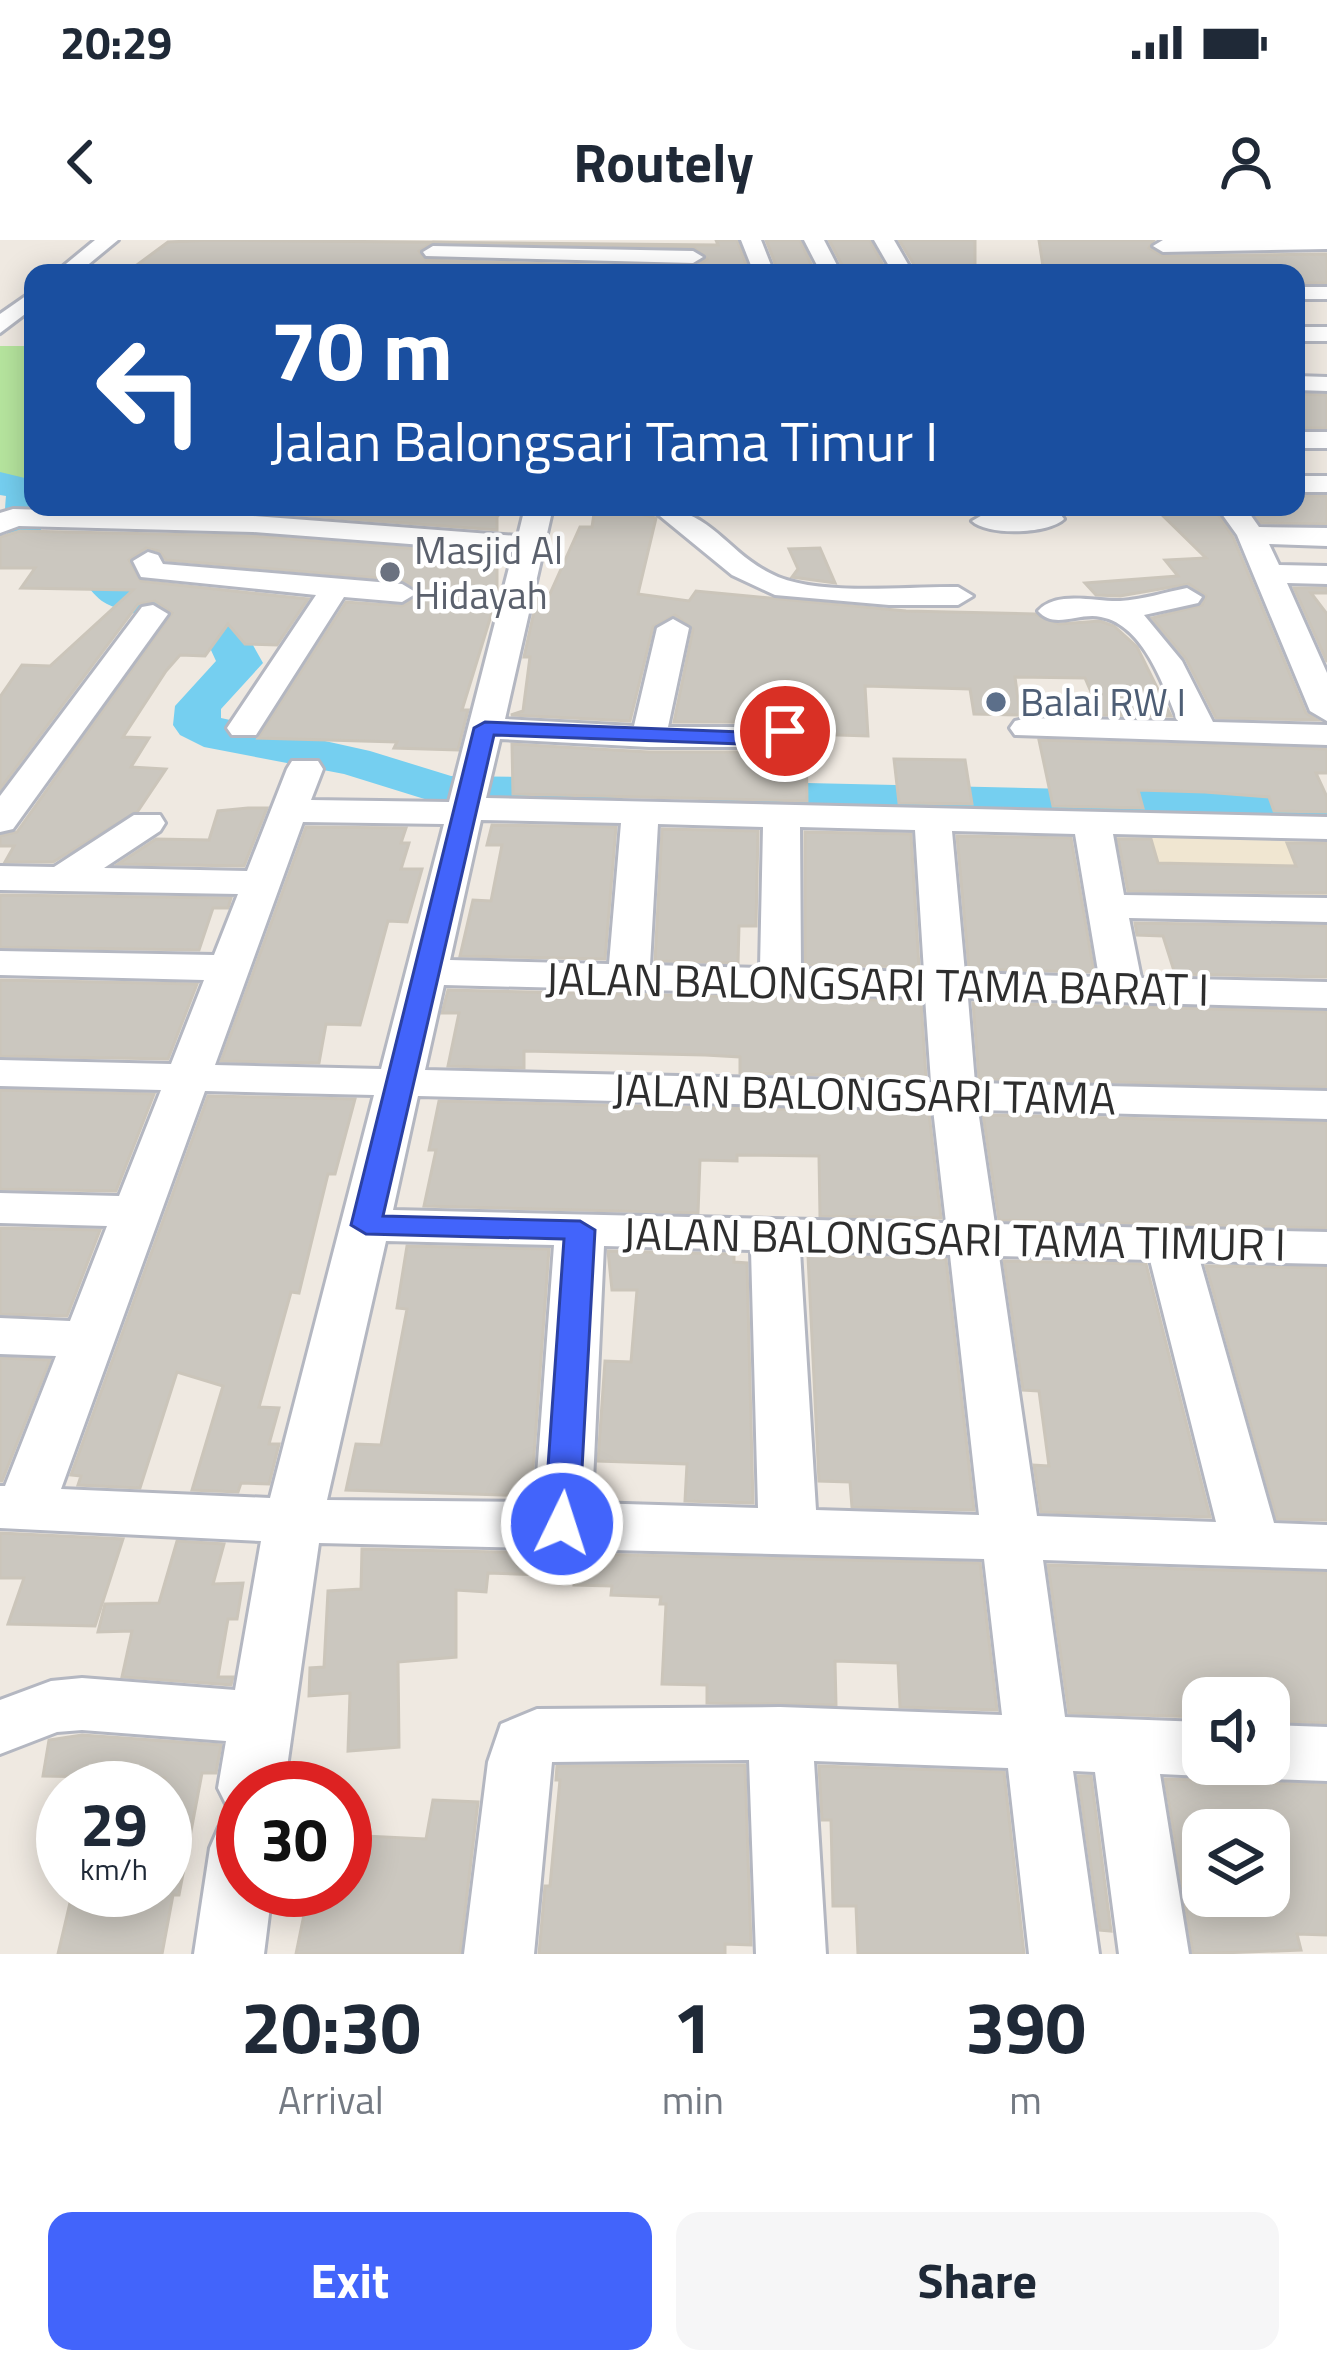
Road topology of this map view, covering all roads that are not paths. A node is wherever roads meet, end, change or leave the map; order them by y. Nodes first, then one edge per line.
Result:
1 (109, 240) edge
2 (560, 240) edge
3 (617, 241) edge
4 (1160, 243) edge
5 (1325, 245) edge
6 (437, 246) edge
7 (691, 257) edge
8 (1276, 262) dead end
9 (76, 264) edge
10 (1302, 264) edge
11 (24, 294) edge
12 (0, 326) edge
13 (537, 516) edge
14 (677, 516) edge
15 (1047, 516) edge
16 (1238, 516) edge
17 (370, 519) edge
18 (14, 520) edge
19 (986, 521) dead end
20 (253, 524) junction
21 (1251, 536) junction
22 (1327, 537) edge
23 (529, 544) junction
24 (148, 561) dead end
25 (1266, 574) junction
26 (1327, 575) edge
27 (220, 578) junction
28 (335, 588) junction
29 (402, 593) dead end
30 (958, 596) dead end
31 (1187, 597) dead end
32 (1053, 611) dead end
33 (1117, 611) junction
34 (153, 614) dead end
35 (673, 628) dead end
36 (786, 694) dead end
37 (1327, 711) edge
38 (244, 728) dead end
39 (485, 728) junction
40 (1028, 728) dead end
41 (1200, 732) junction
42 (1327, 735) edge
43 (649, 737) junction
44 (305, 769) dead end
45 (470, 799) junction
46 (1327, 803) edge
47 (289, 811) junction
48 (640, 812) junction
49 (782, 815) junction
50 (933, 819) junction
51 (0, 820) edge
52 (1092, 822) junction
53 (147, 823) dead end
54 (1327, 828) edge
55 (0, 878) edge
56 (63, 879) junction
57 (261, 883) junction
58 (1105, 906) junction
59 (1327, 910) edge
60 (0, 963) edge
61 (227, 968) junction
62 (428, 972) junction
63 (628, 980) junction
64 (780, 983) junction
65 (943, 987) junction
66 (1122, 991) junction
67 (1327, 995) edge
68 (0, 1073) edge
69 (187, 1078) junction
70 (400, 1084) junction
71 (954, 1096) junction
72 (1327, 1105) edge
73 (0, 1208) edge
74 (136, 1212) junction
75 (366, 1225) junction
76 (580, 1230) junction
77 (775, 1234) junction
78 (973, 1240) junction
79 (1171, 1244) junction
80 (1327, 1248) edge
81 (0, 1336) edge
82 (88, 1339) junction
83 (13, 1507) edge
84 (293, 1521) junction
85 (562, 1524) junction
86 (788, 1531) junction
87 (1011, 1538) junction
88 (1251, 1545) junction
89 (1327, 1547) edge
90 (260, 1718) junction
91 (0, 1728) edge
92 (780, 1733) junction
93 (1037, 1744) junction
94 (1124, 1747) junction
95 (1182, 1748) edge
96 (1290, 1753) edge
97 (1327, 1754) edge
98 (254, 1761) edge
99 (234, 1917) edge
100 (229, 1954) edge
101 (499, 1954) edge
102 (791, 1954) edge
103 (1064, 1954) edge
104 (1154, 1954) edge

1 - 9 street
2 - 3 street
4 - 5 street
6 - 7 street
8 - 10 street
11 - 12 street
13 - 23 street
14 - 30 street
15 - 19 street
16 - 21 street
17 - 20 street
17 - 23 street
18 - 20 street
20 - 27 street
21 - 22 street
21 - 25 street
23 - 39 street
24 - 27 street
25 - 26 street
25 - 37 street
27 - 28 street
28 - 29 street
28 - 38 street
31 - 33 street
32 - 33 street
33 - 41 street
34 - 51 street
35 - 43 street
36 - 43 street
39 - 43 street
39 - 45 street
40 - 41 street
41 - 42 street
44 - 47 street
45 - 46 street
45 - 47 street
45 - 48 street
45 - 62 street
47 - 57 street
48 - 49 street
48 - 63 street
49 - 50 street
49 - 64 street
50 - 52 street
50 - 65 street
52 - 54 street
52 - 58 street
53 - 56 street
55 - 56 street
56 - 57 street
57 - 61 street
58 - 59 street
58 - 66 street
60 - 61 street
61 - 69 street
62 - 63 street, JALAN BALONGSARI TAMA BARAT I
62 - 70 street
63 - 64 street, JALAN BALONGSARI TAMA BARAT I
64 - 65 street, JALAN BALONGSARI TAMA BARAT I
65 - 66 street, JALAN BALONGSARI TAMA BARAT I
65 - 71 street
66 - 67 street, JALAN BALONGSARI TAMA BARAT I
68 - 69 street, JALAN BALONGSARI TAMA
69 - 70 street, JALAN BALONGSARI TAMA
69 - 74 street
70 - 71 street, JALAN BALONGSARI TAMA
70 - 75 street
71 - 72 street, JALAN BALONGSARI TAMA
71 - 78 street
73 - 74 street
74 - 82 street
75 - 76 street, JALAN BALONGSARI TAMA TIMUR I
75 - 84 street
76 - 77 street, JALAN BALONGSARI TAMA TIMUR I
76 - 85 street
77 - 78 street, JALAN BALONGSARI TAMA TIMUR I
77 - 86 street
78 - 79 street, JALAN BALONGSARI TAMA TIMUR I
78 - 87 street
79 - 80 street, JALAN BALONGSARI TAMA TIMUR I
79 - 88 street
81 - 82 street
82 - 83 street
83 - 84 street
84 - 85 street
84 - 90 street
85 - 86 street
86 - 87 street
87 - 88 street
87 - 93 street
88 - 89 street
90 - 91 street
90 - 98 street
92 - 93 street
92 - 101 street
92 - 102 street
93 - 94 street
93 - 103 street
94 - 95 street
94 - 104 street
96 - 97 street
99 - 100 street

